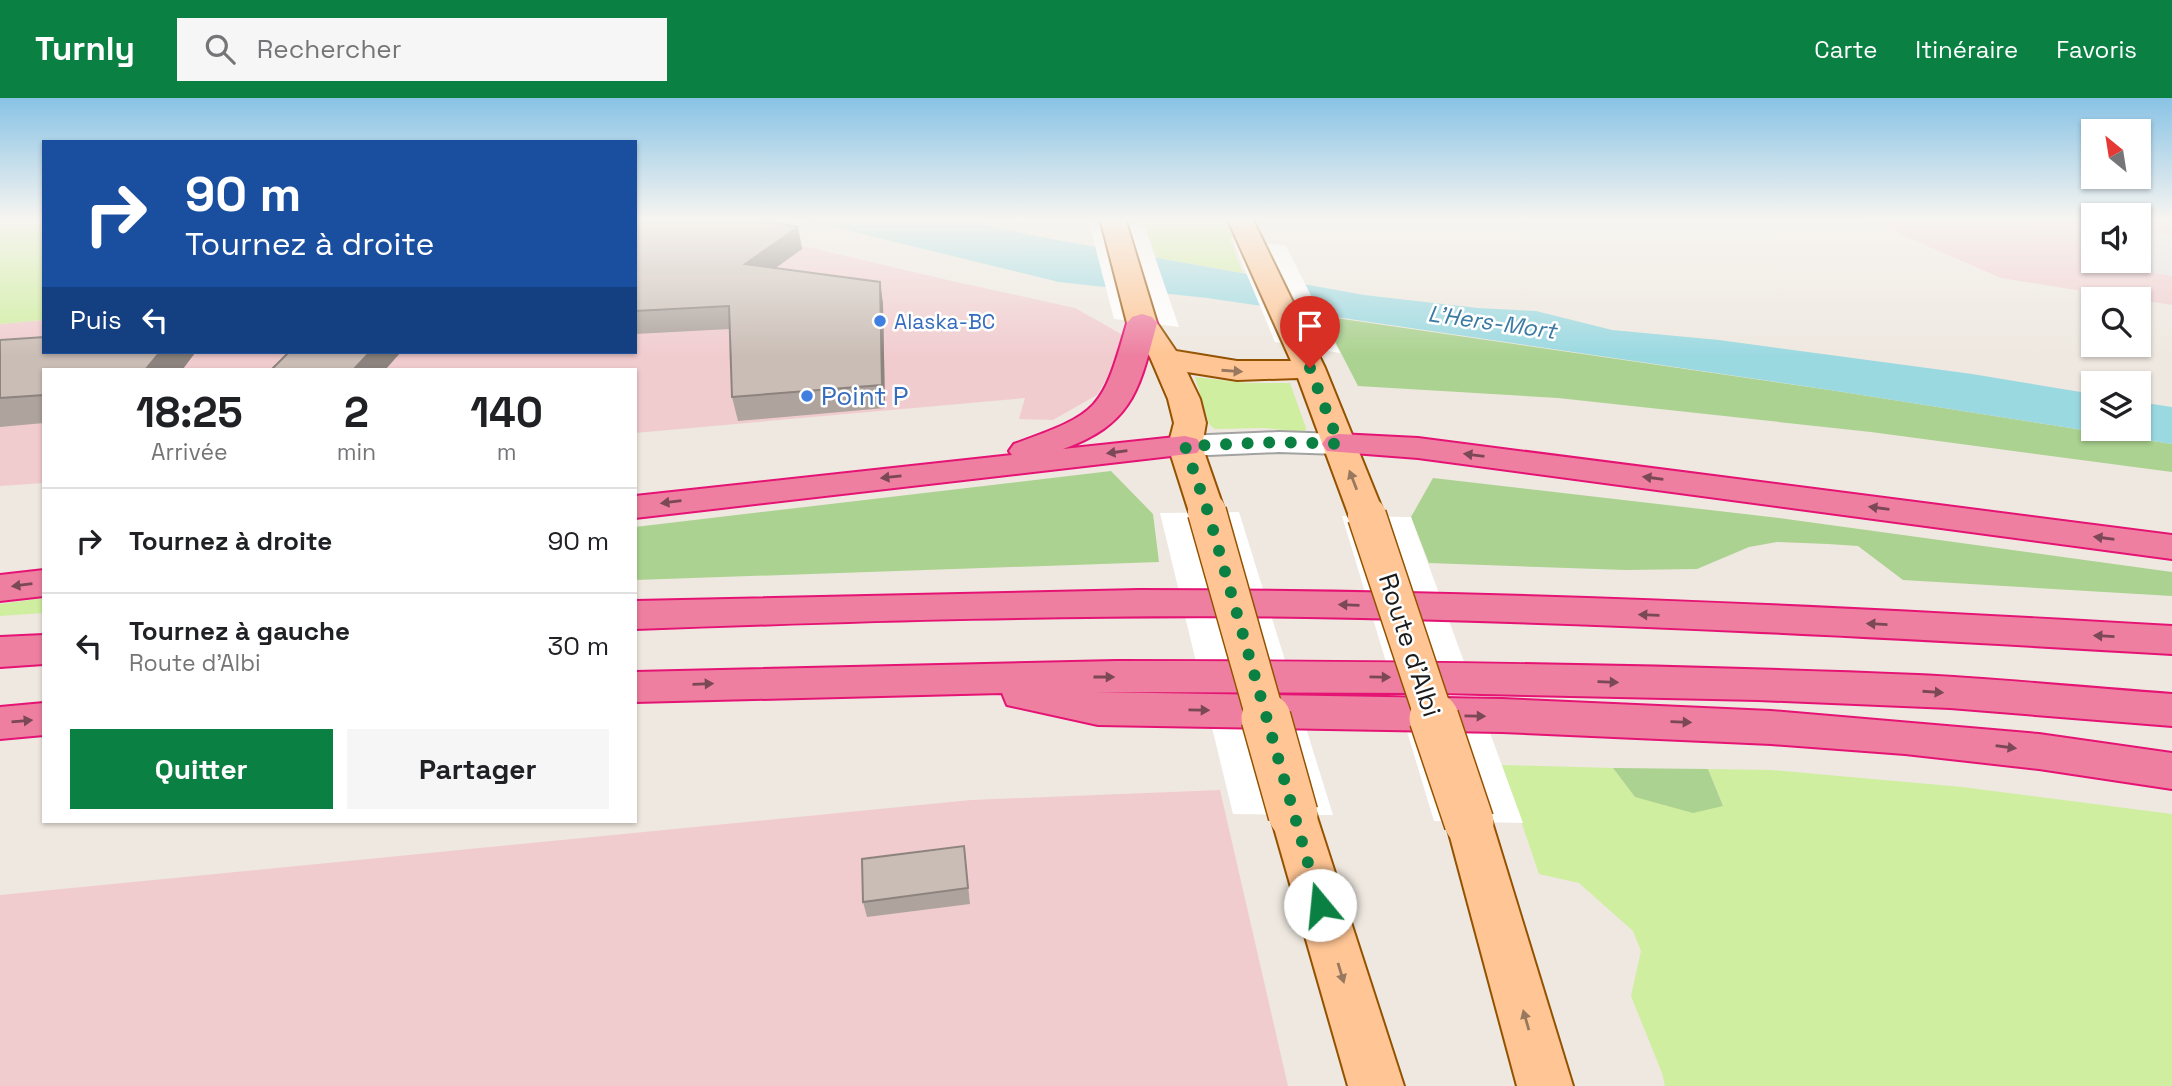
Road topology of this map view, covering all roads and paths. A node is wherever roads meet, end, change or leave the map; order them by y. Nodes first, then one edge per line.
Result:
1 (1125, 264) edge
2 (1262, 264) edge
3 (1142, 323) junction
4 (1305, 357) junction
5 (1165, 358) junction
6 (1339, 444) junction
7 (1185, 446) junction
8 (988, 466) junction
9 (637, 507) edge
10 (2172, 547) edge
11 (42, 583) edge
12 (0, 588) edge
13 (637, 615) edge
14 (2172, 640) edge
15 (42, 649) edge
16 (0, 652) edge
17 (937, 677) junction
18 (637, 687) edge
19 (2172, 710) edge
20 (42, 719) edge
21 (0, 723) edge
22 (2172, 771) edge
23 (1376, 1086) edge
24 (1545, 1086) edge

1 - 3 main road
2 - 4 main road, Route d'Albi
3 - 5 main road
3 - 8 highway
5 -> 4 main road
4 - 6 main road, Route d'Albi
5 - 7 main road
6 - 7 street
10 -> 6 highway
24 -> 6 main road, Route d'Albi, bridge
7 -> 8 highway
7 -> 23 main road, bridge
8 -> 9 highway
11 -> 12 highway
14 -> 13 highway
15 - 16 highway
18 -> 17 highway
17 -> 19 highway
17 -> 22 highway
21 -> 20 highway

